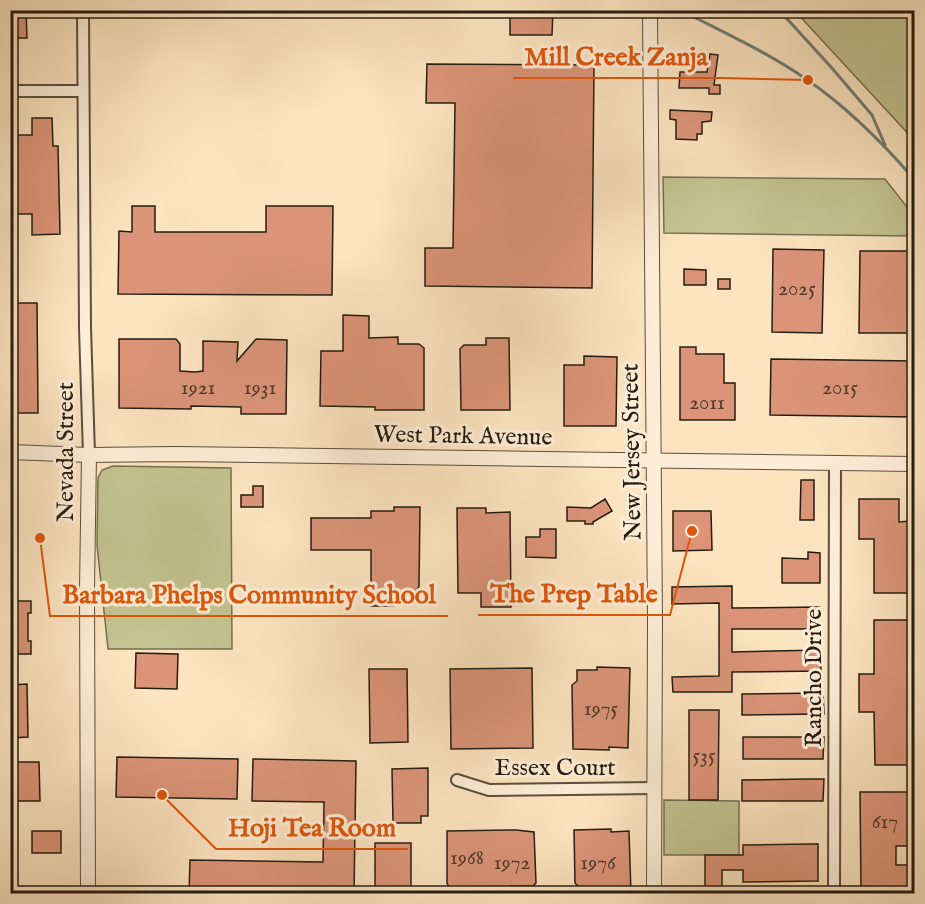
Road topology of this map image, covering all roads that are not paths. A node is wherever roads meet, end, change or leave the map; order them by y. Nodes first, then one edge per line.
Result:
1 (83, 10) edge
2 (650, 11) edge
3 (10, 91) edge
4 (83, 91) junction
5 (10, 452) edge
6 (89, 455) junction
7 (654, 462) junction
8 (835, 462) junction
9 (915, 464) edge
10 (457, 780) dead end
11 (654, 788) junction
12 (88, 894) edge
13 (654, 894) edge
14 (834, 894) edge

1 - 4 street, Nevada Street
2 - 7 street, New Jersey Street
3 - 4 street
4 - 6 street, Nevada Street
5 - 6 street, West Park Avenue
6 - 7 street, West Park Avenue
6 - 12 street, Nevada Street
7 - 8 street, West Park Avenue
7 - 11 street, New Jersey Street
8 - 9 street, West Park Avenue
8 - 14 street, Rancho Drive
10 - 11 street, Essex Court
11 - 13 street, New Jersey Street

